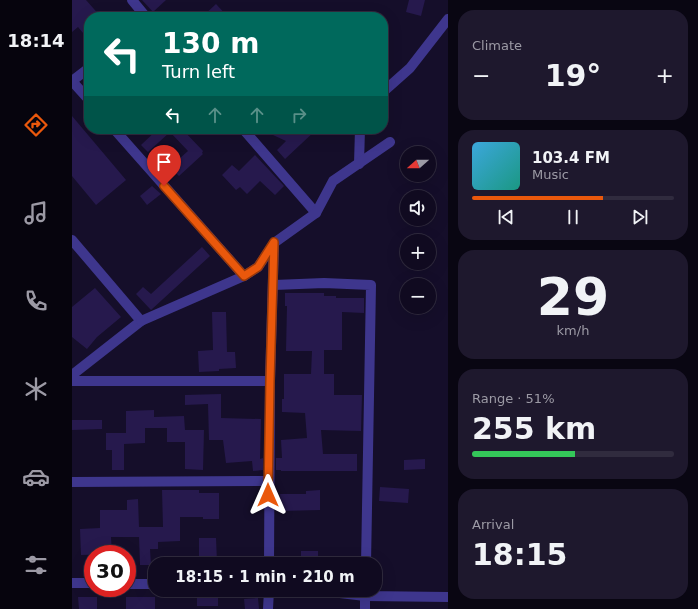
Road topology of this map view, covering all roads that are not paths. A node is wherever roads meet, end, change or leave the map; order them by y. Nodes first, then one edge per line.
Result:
1 (132, 0) edge
2 (142, 12) edge
3 (448, 19) edge
4 (84, 72) edge
5 (72, 81) edge
6 (388, 88) edge
7 (84, 94) edge
8 (118, 134) edge
9 (247, 134) edge
10 (360, 134) edge
11 (390, 142) dead end
12 (359, 164) junction
13 (316, 213) junction
14 (72, 240) edge
15 (274, 242) junction
16 (244, 276) junction
17 (274, 285) junction
18 (141, 321) junction
19 (72, 375) edge
20 (72, 381) edge
21 (270, 381) junction
22 (268, 481) junction
23 (72, 482) edge
24 (269, 557) edge
25 (366, 557) edge
26 (72, 583) edge
27 (84, 583) edge
28 (136, 584) edge
29 (148, 584) edge
30 (382, 594) edge
31 (269, 597) edge
32 (365, 597) edge
33 (448, 597) edge
34 (268, 609) edge
35 (365, 609) edge

1 - 2 street
3 - 6 street
4 - 5 street
5 - 7 street
8 - 16 street
9 - 13 street
10 - 12 street
11 - 12 street
12 - 13 street
13 - 15 street
14 - 18 street
15 - 16 street
15 - 17 street
16 - 18 street
17 - 21 street
17 - 25 street
18 - 19 street
20 - 21 street
21 - 22 street
22 - 23 street
22 - 24 street
26 - 27 street
28 - 29 street
30 - 33 street
31 - 34 street
32 - 35 street

